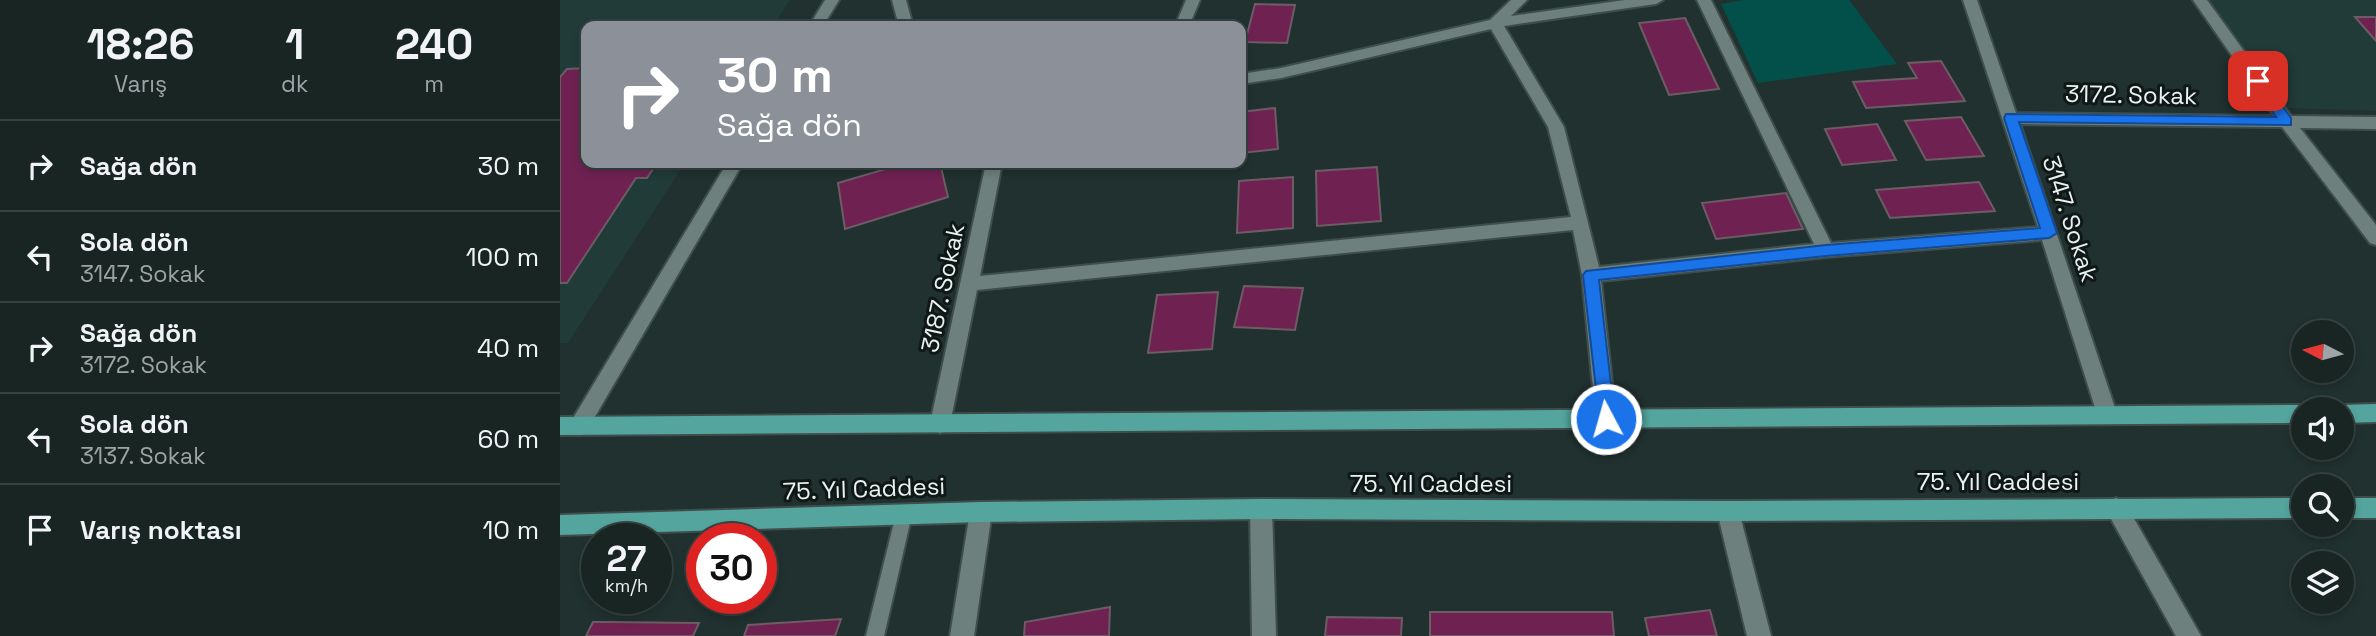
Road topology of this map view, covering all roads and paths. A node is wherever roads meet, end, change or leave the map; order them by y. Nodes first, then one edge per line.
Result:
1 (832, 0) edge
2 (899, 0) edge
3 (1193, 0) edge
4 (1520, 0) edge
5 (1656, 0) edge
6 (1704, 0) edge
7 (1970, 0) edge
8 (2200, 0) edge
9 (819, 21) edge
10 (905, 21) edge
11 (1184, 21) edge
12 (1495, 23) junction
13 (1246, 78) edge
14 (2011, 118) junction
15 (2287, 122) junction
16 (2376, 123) edge
17 (732, 168) edge
18 (993, 168) edge
19 (1581, 223) junction
20 (2049, 233) junction
21 (2376, 238) edge
22 (1826, 250) junction
23 (1591, 275) junction
24 (969, 284) junction
25 (2107, 414) junction
26 (2291, 414) edge
27 (2354, 414) edge
28 (2376, 414) edge
29 (1606, 419) junction
30 (940, 424) junction
31 (569, 426) edge
32 (2116, 508) junction
33 (2291, 508) edge
34 (2354, 508) edge
35 (2376, 508) edge
36 (1261, 509) junction
37 (1728, 511) junction
38 (981, 512) junction
39 (904, 514) junction
40 (560, 525) edge
41 (875, 636) edge
42 (962, 636) edge
43 (1264, 636) edge
44 (1759, 636) edge
45 (2189, 636) edge

1 - 9 street
2 - 10 street
3 - 11 street
4 - 12 street
5 - 12 street
6 - 22 street
7 - 14 street, 3147. Sokak
8 - 15 street
12 - 13 street
12 - 19 street
14 - 15 street, 3172. Sokak
14 - 20 street, 3147. Sokak
15 - 16 street, 3172. Sokak
15 - 21 street
17 - 31 street
18 - 24 street, 3187. Sokak
19 - 23 street
19 - 24 street
20 - 22 street
20 - 25 street, 3147. Sokak
22 - 23 street
23 - 29 street
24 - 30 street, 3187. Sokak
25 - 26 main road
25 - 29 main road
27 - 28 main road
29 - 30 main road
30 - 31 main road
32 - 33 main road, 75. Yıl Caddesi
32 - 37 main road, 75. Yıl Caddesi
32 - 45 street
34 - 35 main road
36 - 37 main road, 75. Yıl Caddesi
36 - 38 main road, 75. Yıl Caddesi
36 - 43 street
37 - 44 street
38 - 39 main road, 75. Yıl Caddesi
38 - 42 street
39 - 40 main road, 75. Yıl Caddesi
39 - 41 lane

